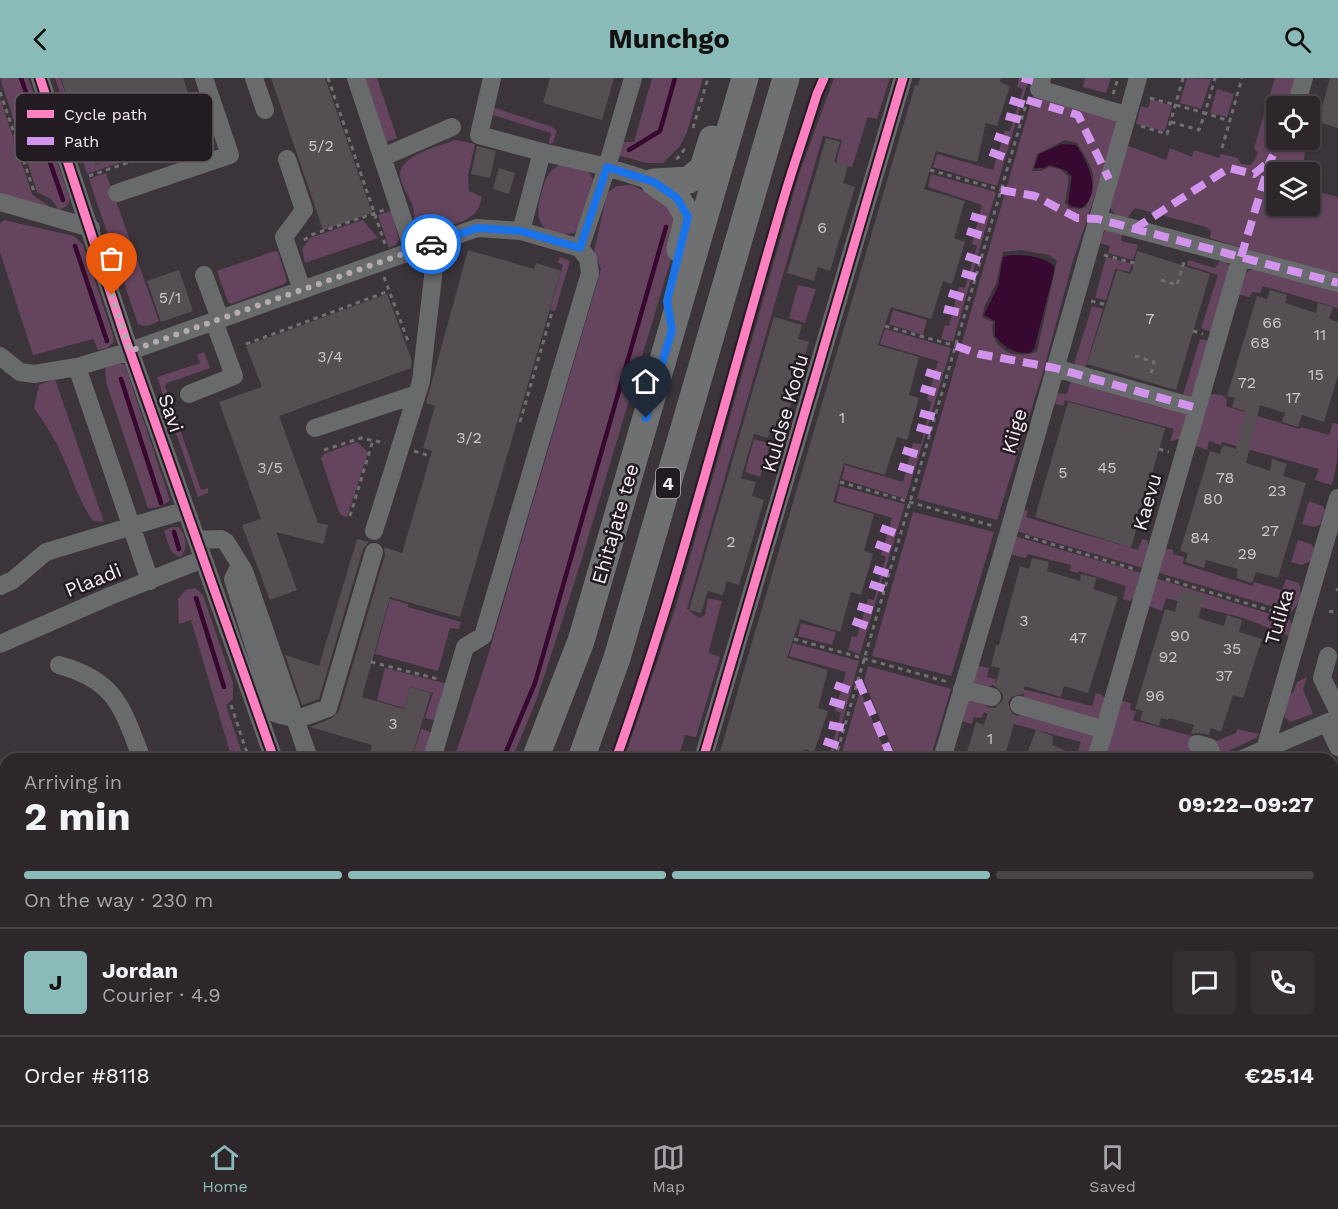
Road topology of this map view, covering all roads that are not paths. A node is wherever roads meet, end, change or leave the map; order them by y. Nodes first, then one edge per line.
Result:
1 (40, 78) edge
2 (204, 78) edge
3 (254, 78) edge
4 (356, 78) edge
5 (492, 78) edge
6 (633, 78) edge
7 (786, 78) edge
8 (799, 78) edge
9 (903, 78) edge
10 (1042, 78) edge
11 (1304, 78) edge
12 (741, 79) edge
13 (1140, 87) edge
14 (45, 93) edge
15 (209, 93) edge
16 (1299, 96) edge
17 (213, 105) edge
18 (777, 107) junction
19 (265, 110) dead end
20 (1130, 120) junction
21 (452, 127) dead end
22 (542, 152) junction
23 (383, 157) junction
24 (287, 159) dead end
25 (213, 161) edge
26 (69, 162) edge
27 (209, 162) edge
28 (607, 167) junction
29 (662, 172) junction
30 (117, 193) dead end
31 (0, 202) edge
32 (1098, 219) junction
33 (91, 228) junction
34 (521, 231) junction
35 (437, 242) junction
36 (580, 248) junction
37 (413, 250) junction
38 (1240, 257) junction
39 (204, 275) dead end
40 (1338, 283) edge
41 (302, 290) junction
42 (217, 320) junction
43 (672, 330) junction
44 (130, 351) junction
45 (0, 356) edge
46 (77, 367) junction
47 (1055, 368) junction
48 (189, 394) dead end
49 (417, 394) junction
50 (1197, 408) junction
51 (315, 428) dead end
52 (1338, 498) edge
53 (186, 510) junction
54 (132, 526) junction
55 (374, 531) dead end
56 (197, 540) junction
57 (374, 552) dead end
58 (203, 559) junction
59 (240, 565) junction
60 (150, 580) junction
61 (0, 586) edge
62 (0, 644) edge
63 (1328, 656) dead end
64 (59, 665) dead end
65 (963, 687) junction
66 (992, 697) dead end
67 (1019, 705) dead end
68 (256, 713) junction
69 (1334, 718) edge
70 (1105, 730) junction
71 (1197, 744) dead end
72 (1338, 747) edge
73 (1265, 749) junction
74 (140, 753) edge
75 (263, 753) edge
76 (272, 753) edge
77 (307, 753) edge
78 (434, 753) edge
79 (537, 753) edge
80 (584, 753) edge
81 (705, 753) edge
82 (944, 753) edge
83 (1098, 753) edge
84 (1212, 753) edge
85 (1256, 753) edge

1 - 14 street, Savi
2 - 15 street
3 - 19 street
4 - 23 street
5 - 22 street
6 - 28 street
7 - 18 highway, Ehitajate tee / 4
8 - 18 street
9 - 81 street, Kuldse Kodu
10 - 20 street
11 - 16 street
12 - 29 highway
12 - 43 highway, Ehitajate tee / 4
13 - 20 street, Kiige
17 - 25 street
18 - 80 highway, Ehitajate tee / 4
20 - 32 street, Kiige
21 - 23 street
22 - 28 street
22 - 34 street
23 - 37 street
24 - 41 street
26 - 33 street, Savi
27 - 30 street
28 - 29 street
28 - 36 street
29 - 43 highway
31 - 33 street
32 - 38 street
32 - 47 street, Kiige
33 - 44 street, Savi
34 - 35 street
34 - 36 street
35 - 37 street
35 - 49 street
36 - 78 street
37 - 41 street
38 - 40 street
38 - 50 street, Kaevu
39 - 42 street
41 - 42 street
42 - 44 street
42 - 48 street
43 - 79 highway, Ehitajate tee / 4
44 - 46 street
44 - 53 street, Savi
45 - 46 street
46 - 54 street
47 - 50 street
47 - 65 street, Kiige
49 - 51 street
49 - 55 street
50 - 70 street, Kaevu
52 - 73 street, Tulika
53 - 54 street
53 - 56 street, Savi
54 - 60 street
54 - 61 street
56 - 58 street, Savi
56 - 59 street
57 - 59 street
58 - 60 street, Plaadi
58 - 68 street, Savi
59 - 77 street
60 - 62 street, Plaadi
63 - 69 street
64 - 74 street
65 - 66 street
65 - 82 street, Kiige
67 - 70 street
68 - 75 street, Savi
68 - 76 street, Savi
69 - 72 street
69 - 73 street
70 - 83 street, Kaevu
71 - 84 street
73 - 85 street

